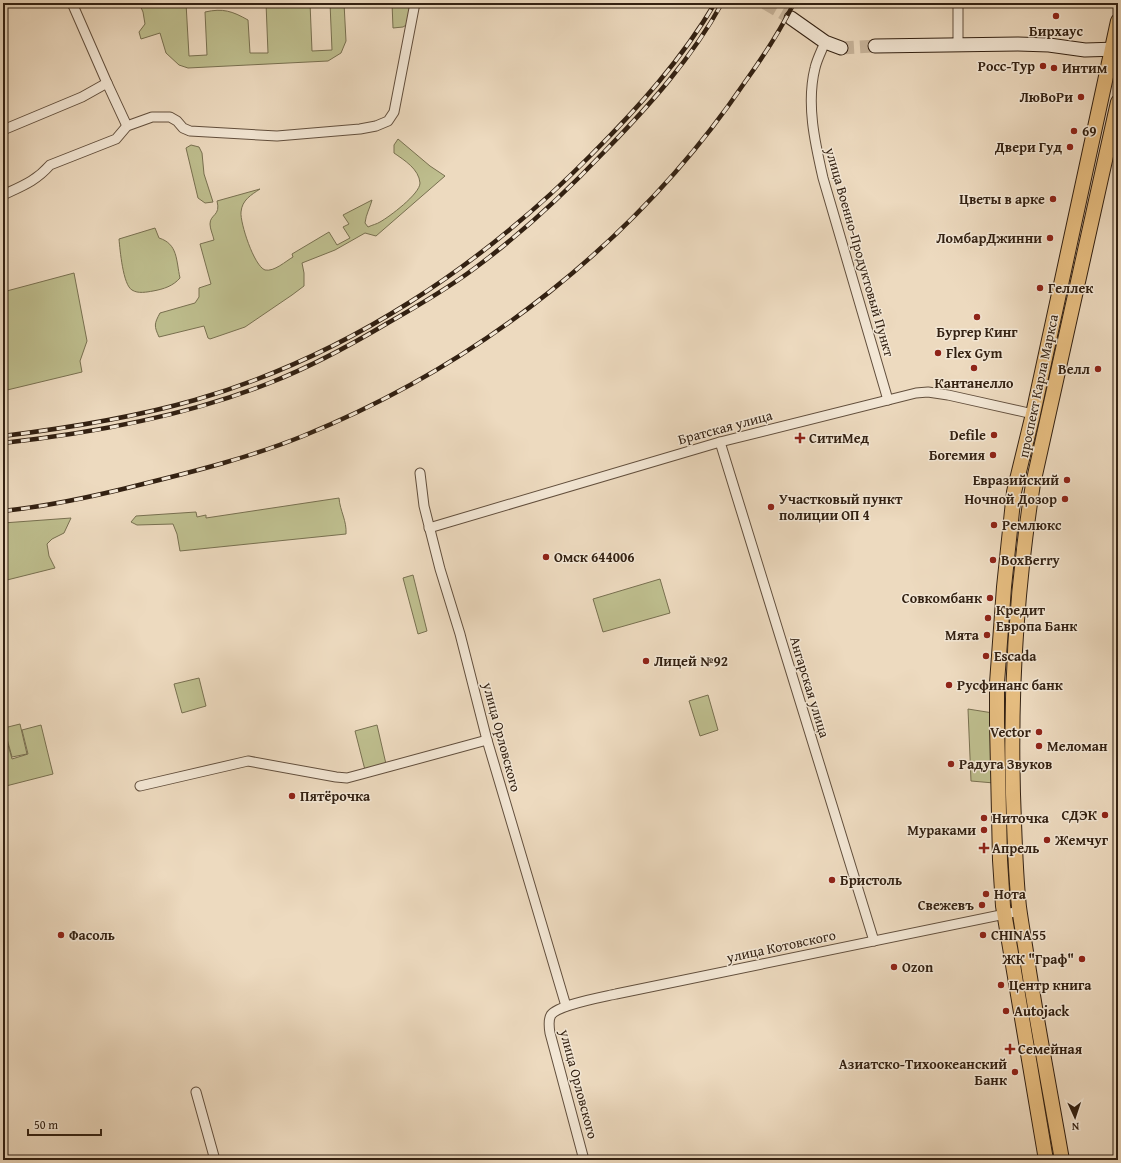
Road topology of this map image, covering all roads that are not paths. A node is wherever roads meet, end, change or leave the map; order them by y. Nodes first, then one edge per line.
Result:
1 (72, 3) edge
2 (415, 3) edge
3 (958, 3) edge
4 (791, 18) tunnel mouth
5 (1118, 21) edge
6 (825, 42) junction
7 (958, 45) junction
8 (875, 46) tunnel mouth
9 (841, 48) tunnel mouth
10 (1115, 49) edge
11 (107, 83) junction
12 (1118, 102) edge
13 (127, 126) junction
14 (3, 130) edge
15 (3, 195) edge
16 (888, 400) junction
17 (1033, 414) junction
18 (720, 442) junction
19 (420, 473) dead end
20 (430, 528) junction
21 (487, 740) junction
22 (140, 786) dead end
23 (1020, 911) junction
24 (1004, 914) junction
25 (874, 941) junction
26 (566, 1006) junction
27 (551, 1015) joint
28 (196, 1092) dead end
29 (215, 1160) edge
30 (584, 1160) edge
31 (1046, 1160) edge
32 (1062, 1160) edge

1 - 11 street
2 - 13 street
3 - 7 street
4 - 6 main road
5 - 10 main road, проспект Карла Маркса
6 - 9 main road
6 - 16 street, улица Военно-Продуктовый Пункт
7 - 8 main road
7 - 10 main road
10 - 17 main road, проспект Карла Маркса
11 - 13 street
11 - 14 street
12 - 23 main road, проспект Карла Маркса
13 - 15 street
16 - 17 street, Братская улица
16 - 18 street, Братская улица
17 - 24 main road, проспект Карла Маркса
18 - 20 street, Братская улица
18 - 25 street, Ангарская улица
19 - 20 street, улица Орловского
20 - 21 street, улица Орловского
21 - 22 street
21 - 26 street, улица Орловского
23 - 24 street, улица Котовского
23 - 32 main road, проспект Карла Маркса
24 - 25 street, улица Котовского
24 - 31 main road, проспект Карла Маркса
25 - 26 street, улица Котовского
26 - 27 street, улица Котовского
27 - 30 street, улица Орловского
28 - 29 street

